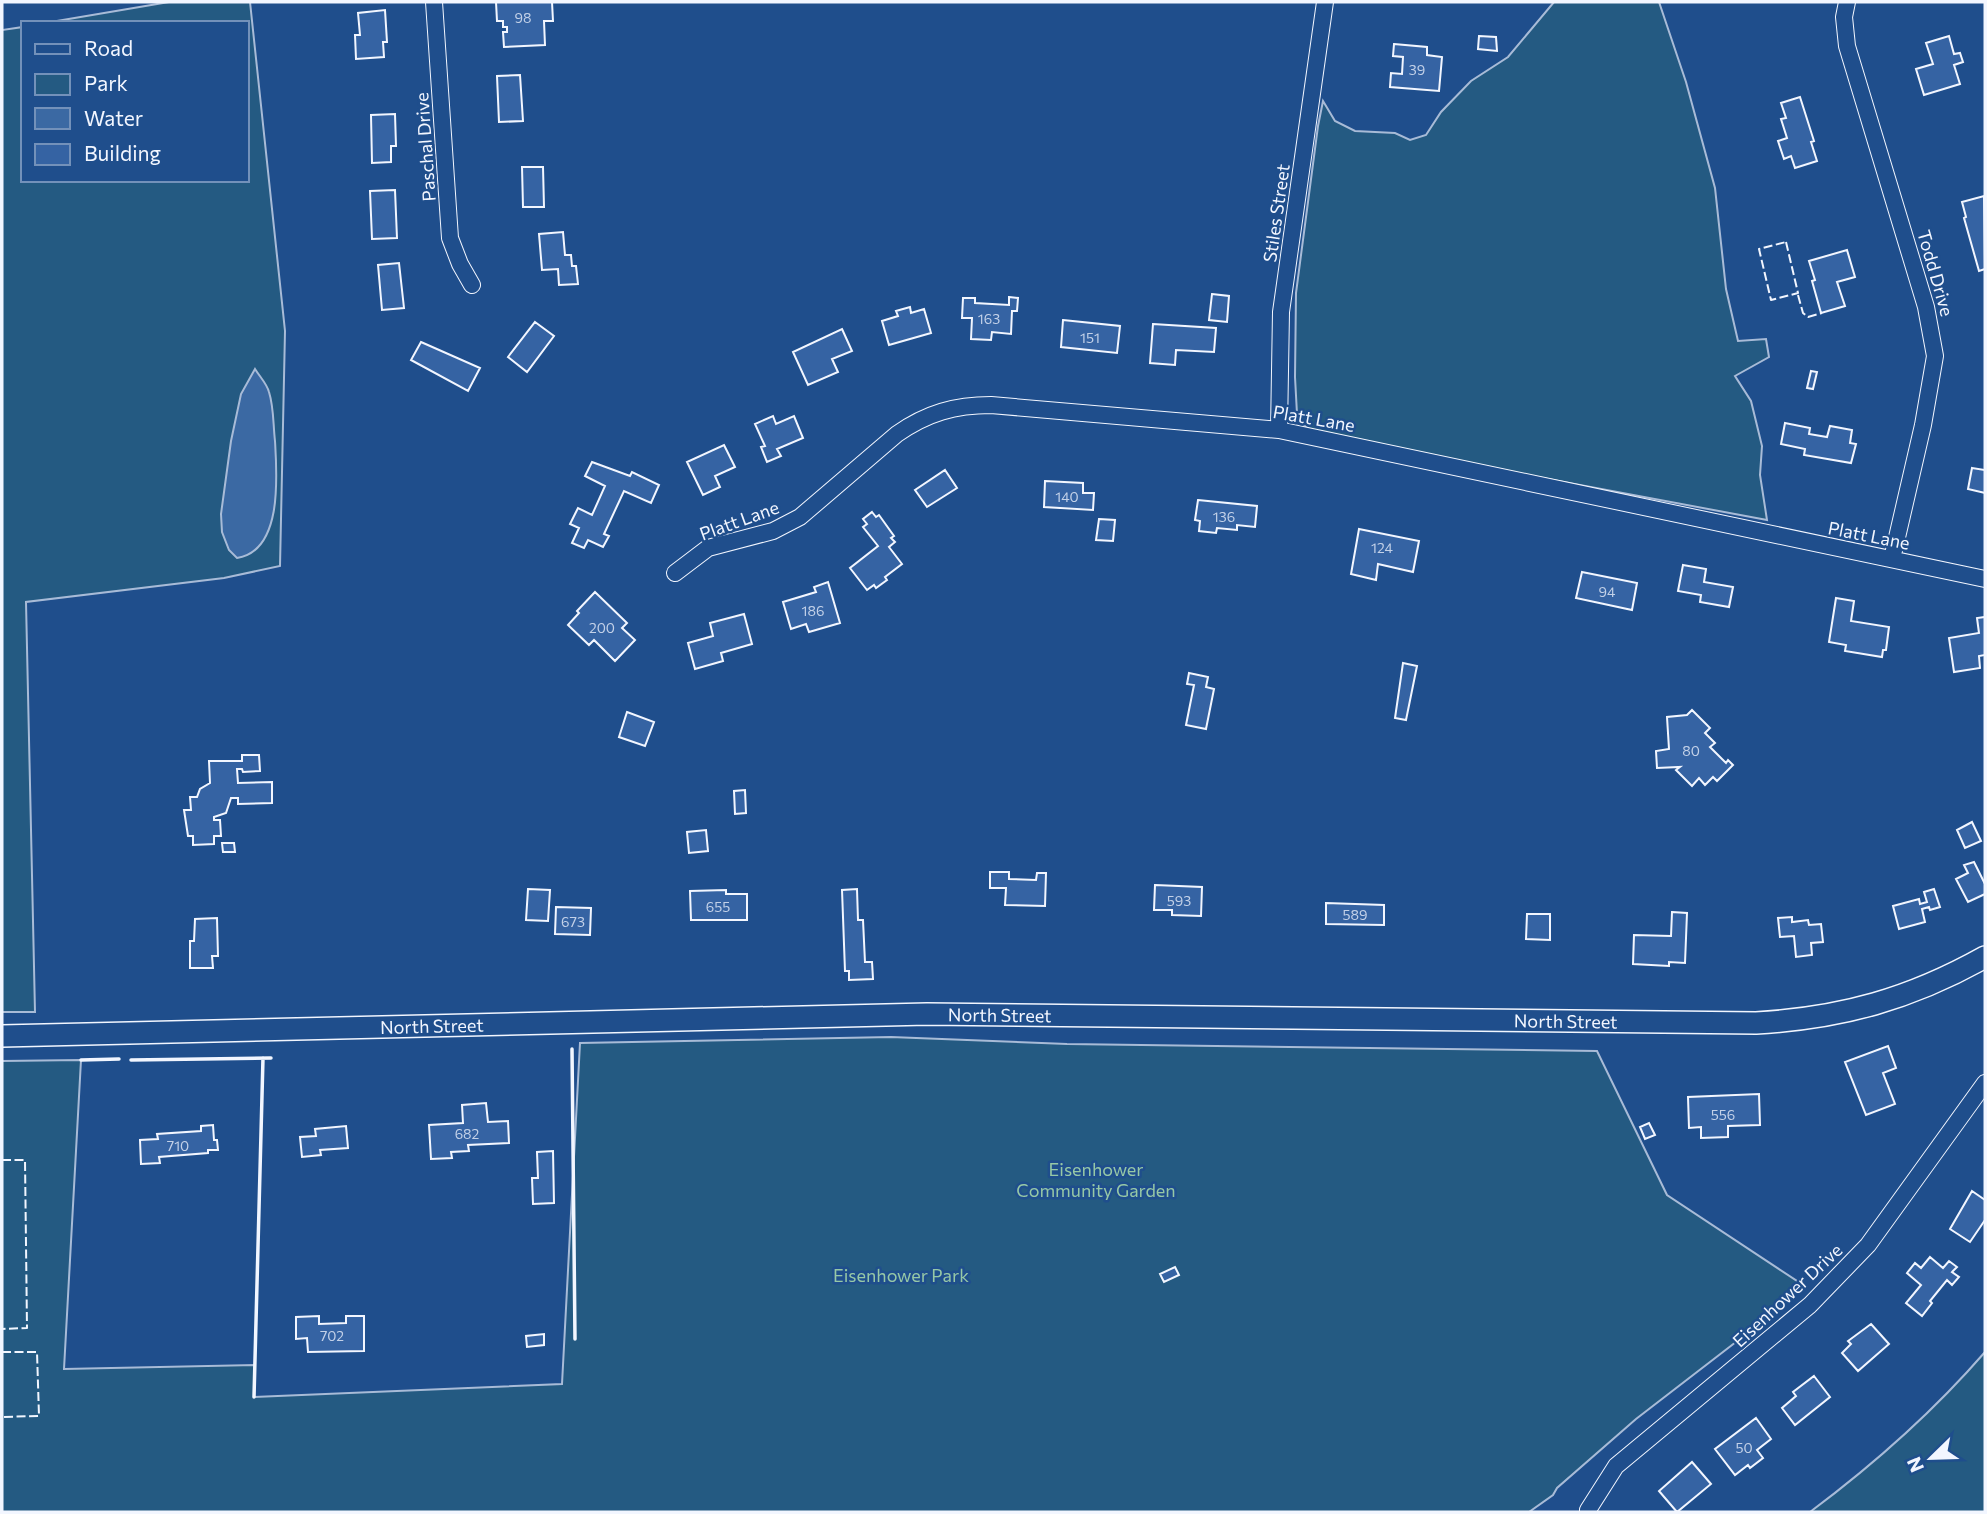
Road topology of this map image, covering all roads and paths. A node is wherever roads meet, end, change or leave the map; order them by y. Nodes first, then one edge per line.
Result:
1 (434, 2) edge
2 (1325, 2) edge
3 (1847, 2) edge
4 (472, 285) dead end
5 (1279, 430) junction
6 (1892, 559) junction
7 (674, 573) dead end
8 (1985, 579) edge
9 (1985, 957) edge
10 (2, 1036) edge
11 (1985, 1083) edge
12 (1588, 1510) dead end

1 - 4 street, Paschal Drive
2 - 5 street, Stiles Street
3 - 6 street, Todd Drive
5 - 6 street, Platt Lane
5 - 7 street, Platt Lane
6 - 8 street, Platt Lane
9 - 10 main road, North Street
11 - 12 street, Eisenhower Drive

